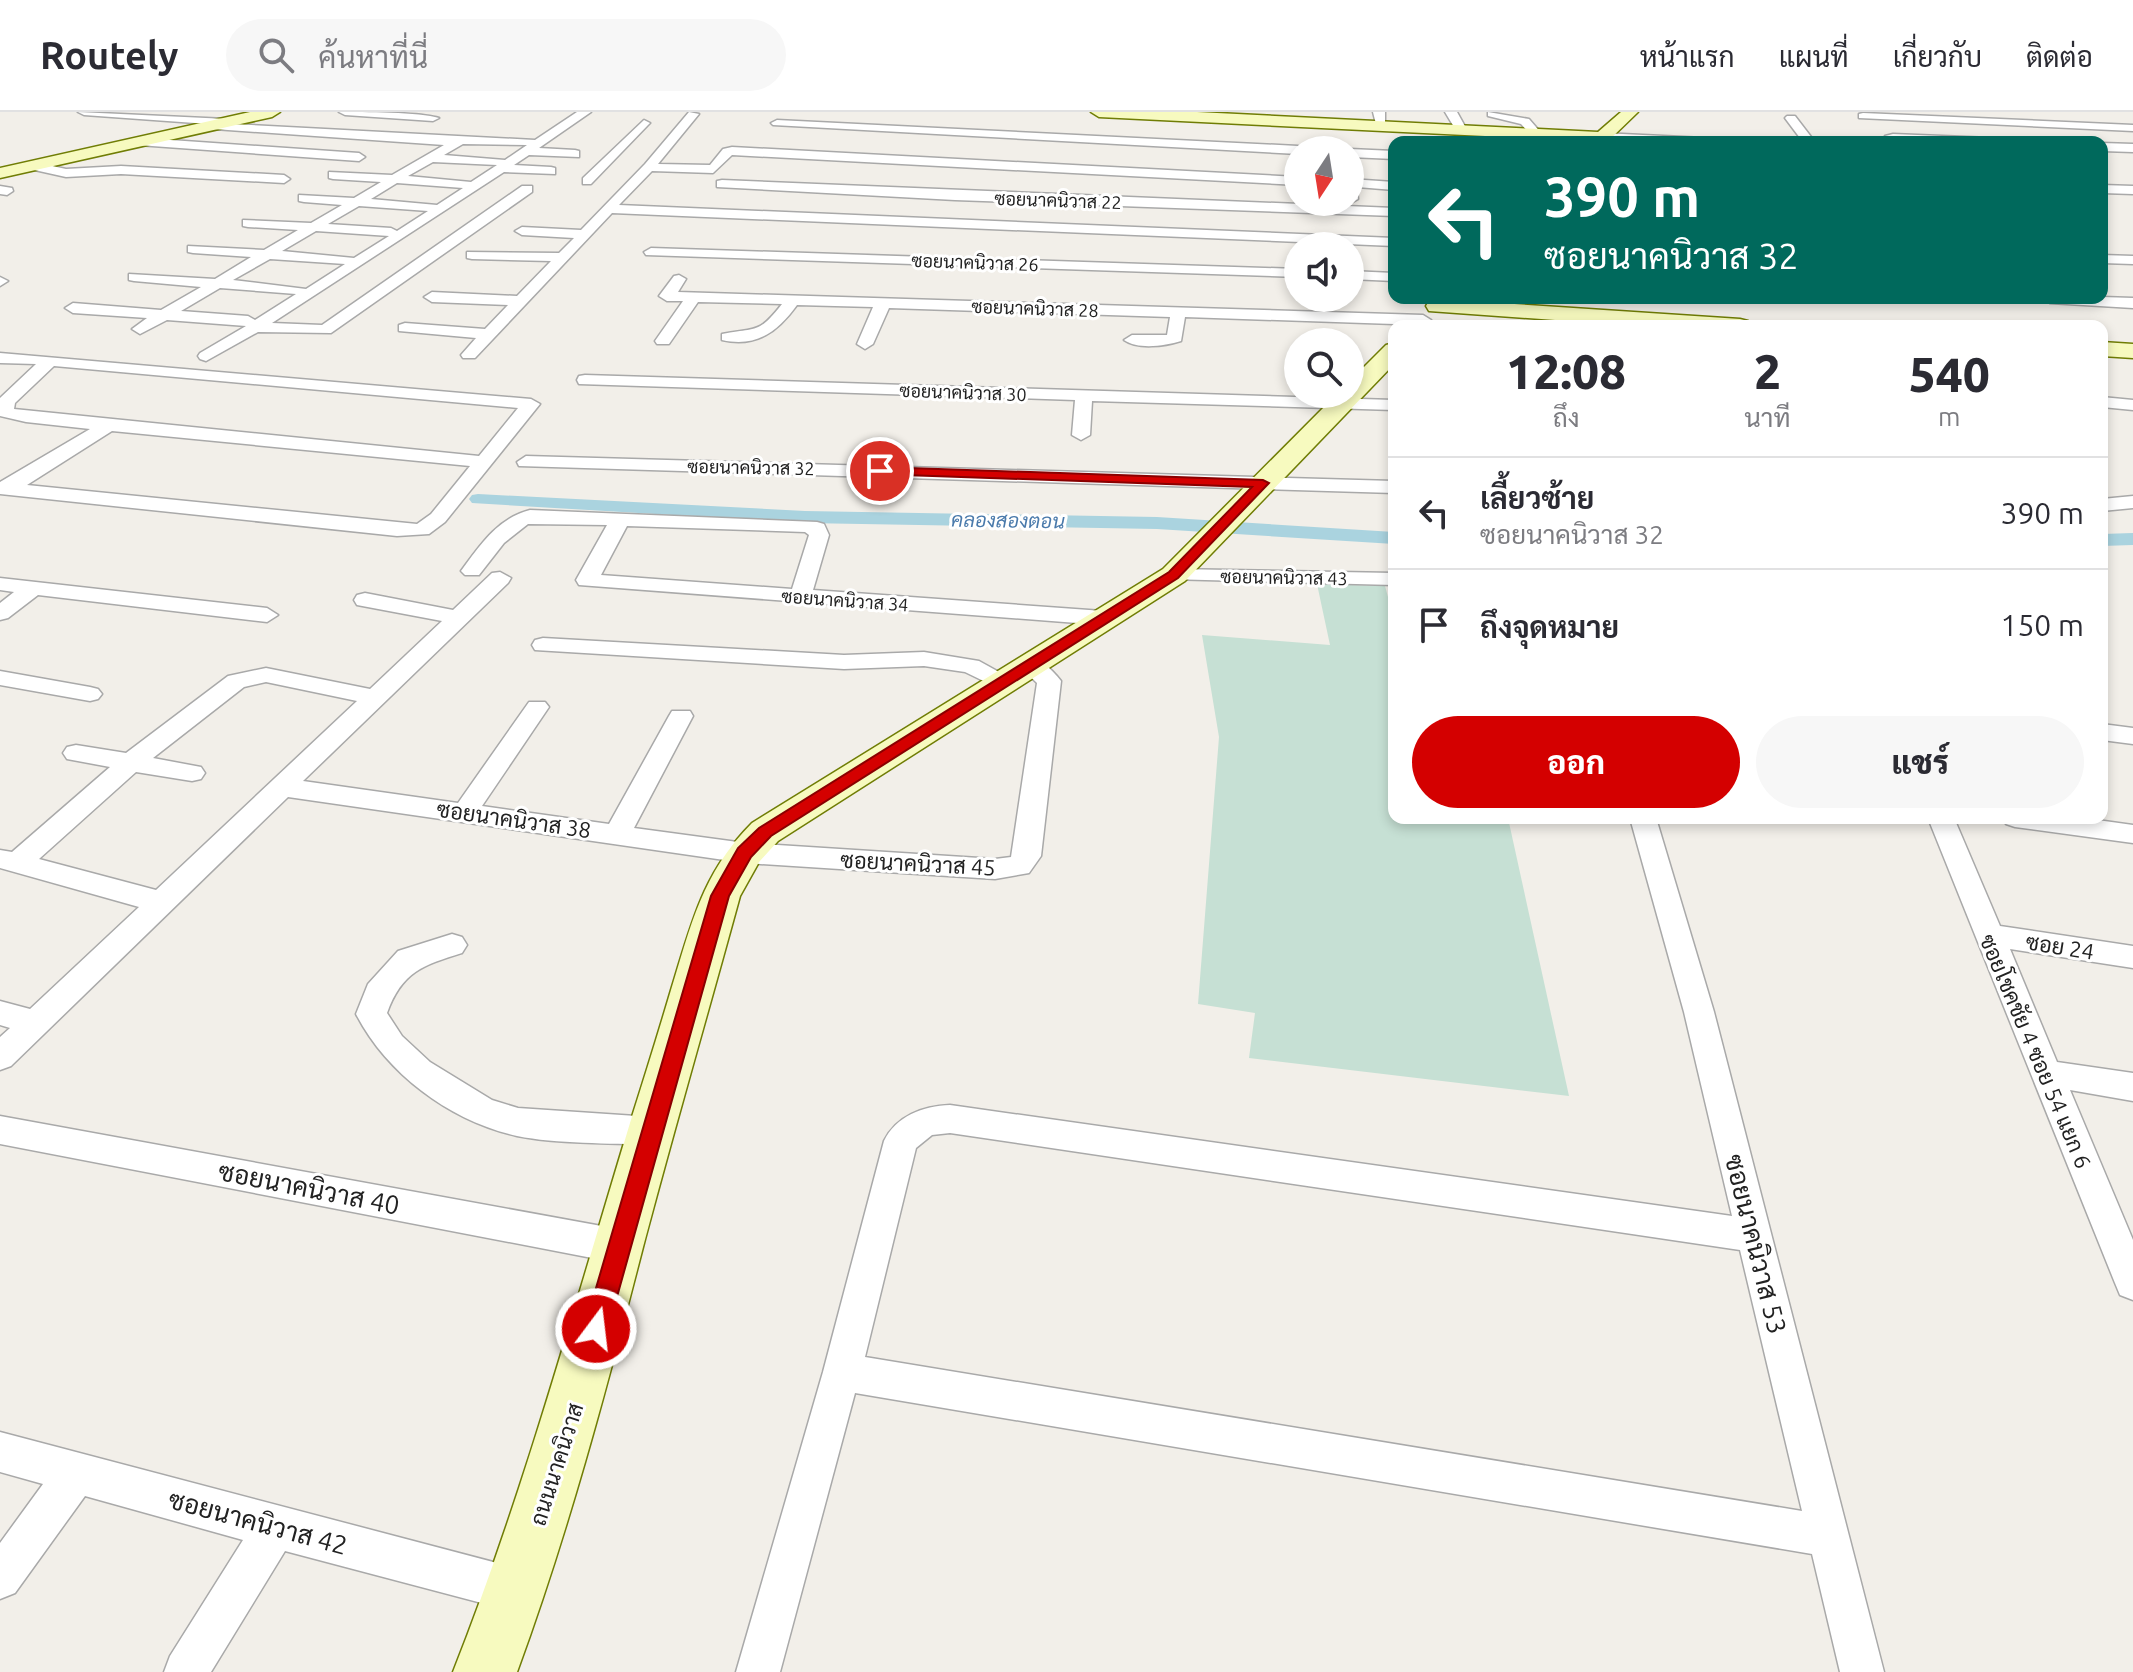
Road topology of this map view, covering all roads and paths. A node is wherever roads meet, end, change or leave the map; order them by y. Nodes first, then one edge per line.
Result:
1 (84, 112) edge
2 (272, 112) edge
3 (345, 112) edge
4 (553, 112) edge
5 (1099, 112) edge
6 (1451, 112) edge
7 (1630, 112) edge
8 (2001, 112) edge
9 (584, 113) edge
10 (693, 114) dead end
11 (1492, 114) dead end
12 (2054, 115) edge
13 (1863, 116) dead end
14 (1791, 118) dead end
15 (1380, 119) edge
16 (227, 123) junction
17 (644, 123) dead end
18 (777, 123) dead end
19 (2014, 123) junction
20 (1027, 124) dead end
21 (528, 125) dead end
22 (2074, 126) junction
23 (2133, 128) edge
24 (1461, 130) junction
25 (1536, 134) junction
26 (459, 135) junction
27 (1019, 136) junction
28 (1557, 136) edge
29 (1604, 136) edge
30 (1804, 136) edge
31 (504, 140) junction
32 (142, 142) junction
33 (528, 146) junction
34 (2108, 147) edge
35 (2133, 148) edge
36 (1284, 149) edge
37 (575, 154) dead end
38 (1364, 154) edge
39 (1388, 155) edge
40 (359, 157) dead end
41 (428, 158) junction
42 (604, 164) junction
43 (620, 164) dead end
44 (500, 165) junction
45 (645, 165) junction
46 (34, 166) junction
47 (551, 171) dead end
48 (0, 173) edge
49 (333, 175) dead end
50 (284, 179) dead end
51 (393, 179) junction
52 (636, 180) junction
53 (1284, 180) edge
54 (587, 181) dead end
55 (722, 184) dead end
56 (1364, 184) edge
57 (470, 185) junction
58 (1388, 186) edge
59 (2108, 189) edge
60 (2133, 190) edge
61 (696, 194) dead end
62 (304, 198) dead end
63 (355, 201) junction
64 (432, 207) dead end
65 (608, 209) junction
66 (652, 212) junction
67 (1388, 212) edge
68 (675, 213) junction
69 (248, 223) dead end
70 (313, 227) junction
71 (522, 231) dead end
72 (391, 232) dead end
73 (584, 234) junction
74 (1388, 242) edge
75 (193, 249) dead end
76 (651, 252) dead end
77 (269, 253) junction
78 (472, 255) dead end
79 (561, 257) junction
80 (2108, 259) edge
81 (348, 260) dead end
82 (2133, 260) edge
83 (1284, 273) edge
84 (1364, 276) edge
85 (134, 277) dead end
86 (1388, 277) edge
87 (679, 279) dead end
88 (219, 283) junction
89 (299, 290) dead end
90 (432, 297) dead end
91 (693, 298) junction
92 (974, 300) dead end
93 (520, 301) junction
94 (792, 301) junction
95 (2108, 301) edge
96 (883, 303) junction
97 (2133, 303) edge
98 (925, 305) junction
99 (73, 308) dead end
100 (1178, 312) junction
101 (1430, 312) edge
102 (165, 315) junction
103 (1607, 320) edge
104 (252, 324) junction
105 (405, 328) dead end
106 (140, 329) dead end
107 (489, 334) junction
108 (728, 337) dead end
109 (1132, 340) dead end
110 (663, 341) dead end
111 (865, 344) dead end
112 (2108, 349) edge
113 (2133, 351) edge
114 (469, 355) dead end
115 (206, 356) dead end
116 (1388, 356) edge
117 (0, 358) edge
118 (50, 360) junction
119 (585, 380) dead end
120 (1364, 380) edge
121 (1084, 396) junction
122 (1284, 401) edge
123 (2108, 403) edge
124 (1364, 404) edge
125 (1388, 405) edge
126 (2133, 405) edge
127 (1336, 408) edge
128 (110, 424) junction
129 (1081, 435) dead end
130 (485, 462) junction
131 (526, 462) dead end
132 (1263, 483) junction
133 (1388, 487) edge
134 (4, 488) edge
135 (2133, 502) edge
136 (2108, 504) edge
137 (620, 519) junction
138 (472, 571) dead end
139 (1174, 575) junction
140 (500, 578) dead end
141 (1388, 579) edge
142 (0, 584) edge
143 (33, 588) junction
144 (801, 596) junction
145 (365, 600) dead end
146 (0, 613) edge
147 (267, 615) dead end
148 (458, 618) junction
149 (1103, 618) junction
150 (543, 645) dead end
151 (1014, 673) junction
152 (0, 678) edge
153 (90, 694) dead end
154 (375, 697) junction
155 (537, 707) dead end
156 (681, 716) dead end
157 (2108, 733) edge
158 (2133, 736) edge
159 (76, 753) dead end
160 (130, 763) junction
161 (192, 773) dead end
162 (282, 787) junction
163 (465, 812) junction
164 (1645, 824) edge
165 (1943, 824) edge
166 (2059, 824) edge
167 (617, 834) junction
168 (2133, 834) edge
169 (745, 853) junction
170 (9, 860) edge
171 (160, 902) junction
172 (1987, 935) junction
173 (452, 945) dead end
174 (2133, 957) edge
175 (0, 1013) edge
176 (34, 1023) junction
177 (0, 1057) edge
178 (2044, 1073) junction
179 (2133, 1087) edge
180 (0, 1130) edge
181 (651, 1131) junction
182 (1754, 1236) junction
183 (618, 1246) junction
184 (2131, 1272) edge
185 (842, 1372) junction
186 (0, 1452) edge
187 (78, 1471) junction
188 (275, 1528) junction
189 (1828, 1536) junction
190 (0, 1578) edge
191 (516, 1590) junction
192 (186, 1672) edge
193 (485, 1672) edge
194 (758, 1672) edge
195 (1862, 1672) edge

1 - 16 street
2 - 16 main road
3 - 16 street
4 - 9 street
5 - 15 main road
6 - 24 street
7 - 29 main road
8 - 19 street
9 - 33 street
10 - 45 street
11 - 25 street
12 - 22 street
13 - 19 street
14 - 30 street
15 - 24 main road
16 - 26 street
16 - 32 main road
17 - 42 street
18 - 27 street
19 - 22 street
20 - 27 street
21 - 31 street
22 - 23 street
24 - 25 main road
25 - 28 main road
26 - 31 street
26 - 41 street
27 - 36 street
31 - 33 street
32 - 40 street
32 - 46 main road
33 - 37 street
33 - 44 street
34 - 35 street
38 - 39 street
41 - 44 street
41 - 51 street
42 - 43 street
42 - 54 street
44 - 47 street
44 - 57 street
45 - 52 street
45 - 53 street
46 - 48 main road
46 - 50 street
49 - 51 street
51 - 57 street
51 - 63 street
52 - 65 street
52 - 66 street
55 - 67 street, ซอยนาคนิวาส 22
56 - 58 street
57 - 104 street
57 - 104 street
59 - 60 street
61 - 68 street
62 - 63 street
63 - 64 street
63 - 70 street
65 - 66 street
65 - 73 street
66 - 68 street
68 - 74 street
69 - 70 street
70 - 72 street
70 - 77 street
71 - 73 street
73 - 79 street
75 - 77 street
76 - 83 street, ซอยนาคนิวาส 26
77 - 81 street
77 - 88 street
78 - 79 street
79 - 93 street
80 - 82 street
84 - 86 street
85 - 88 street
87 - 91 street
88 - 89 street
88 - 102 street
90 - 93 street
91 - 94 street, ซอยนาคนิวาส 28
91 - 110 street
92 - 98 street
93 - 107 street
94 - 96 street, ซอยนาคนิวาส 28
94 - 108 street
95 - 97 street
96 - 98 street, ซอยนาคนิวาส 28
96 - 111 street
98 - 100 street, ซอยนาคนิวาส 28
99 - 102 street
100 - 101 street, ซอยนาคนิวาส 28
100 - 109 street
101 - 103 main road
102 - 104 street
102 - 106 street
104 - 115 street
105 - 107 street
107 - 114 street
112 - 113 main road
116 - 120 main road, ถนนนาคนิวาส
117 - 118 street
118 - 128 street
118 - 130 street
119 - 121 street, ซอยนาคนิวาส 30
121 - 122 street, ซอยนาคนิวาส 30
121 - 129 street
123 - 126 street
124 - 125 street, ซอยนาคนิวาส 30
127 - 132 main road, ถนนนาคนิวาส
128 - 130 street
128 - 134 street
130 - 134 street
131 - 132 street, ซอยนาคนิวาส 32
132 - 133 street, ซอยนาคนิวาส 32
132 - 139 main road, ถนนนาคนิวาส
135 - 136 street
137 - 138 street
137 - 144 street
137 - 144 street, ซอยนาคนิวาส 34
139 - 141 street, ซอยนาคนิวาส 43
139 - 149 main road, ถนนนาคนิวาส
140 - 148 street
142 - 143 street
143 - 146 street
143 - 147 street
144 - 149 street, ซอยนาคนิวาส 34
145 - 148 street
148 - 154 street
149 - 151 main road, ถนนนาคนิวาส
150 - 151 street
151 - 169 main road, ถนนนาคนิวาส
151 - 169 street, ซอยนาคนิวาส 45
152 - 153 street
154 - 160 street
154 - 162 street
155 - 163 street
156 - 167 street
157 - 158 street
159 - 160 street
160 - 161 street
160 - 170 street
162 - 163 street, ซอยนาคนิวาส 38
162 - 171 street
163 - 167 street, ซอยนาคนิวาส 38
164 - 182 street, ซอยนาคนิวาส 53
165 - 172 street, ซอยโชคชัย 4 ซอย 54 แยก 6
166 - 168 street
167 - 169 street, ซอยนาคนิวาส 38
169 - 181 main road, ถนนนาคนิวาส
170 - 171 street
171 - 176 street
172 - 174 street, ซอย 24
172 - 178 street, ซอยโชคชัย 4 ซอย 54 แยก 6
173 - 181 street
175 - 176 street
176 - 177 street
178 - 179 street
178 - 184 street, ซอยโชคชัย 4 ซอย 54 แยก 6
180 - 183 street, ซอยนาคนิวาส 40
181 - 183 main road, ถนนนาคนิวาส
182 - 185 street
182 - 189 street, ซอยนาคนิวาส 53
183 - 191 main road, ถนนนาคนิวาส
185 - 189 street
185 - 194 street
186 - 187 street, ซอยนาคนิวาส 42
187 - 188 street, ซอยนาคนิวาส 42
187 - 190 street
188 - 191 street, ซอยนาคนิวาส 42
188 - 192 street
189 - 195 street, ซอยนาคนิวาส 53
191 - 193 main road, ถนนนาคนิวาส

